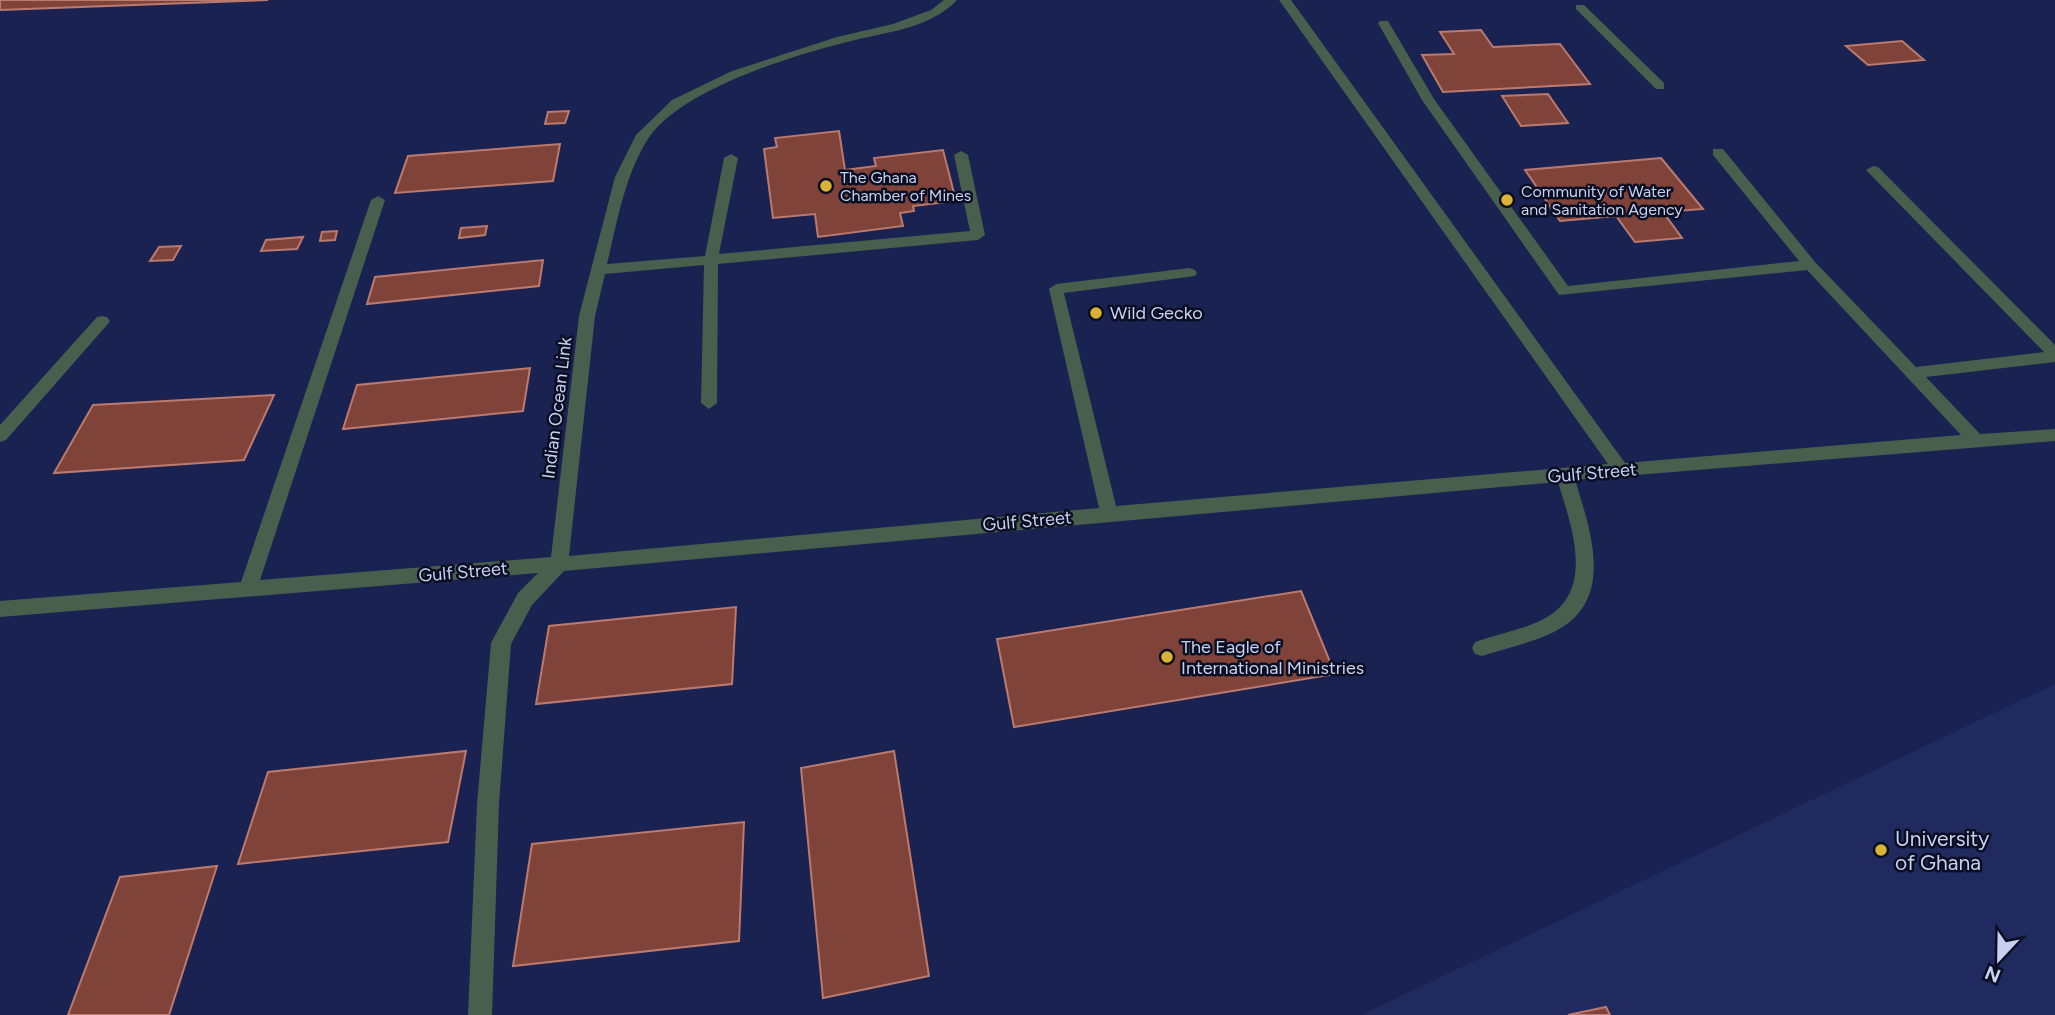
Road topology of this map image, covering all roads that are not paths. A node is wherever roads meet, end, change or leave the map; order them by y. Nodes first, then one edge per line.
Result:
1 (951, 0) edge
2 (1285, 0) edge
3 (1580, 7) dead end
4 (1384, 23) dead end
5 (1660, 86) dead end
6 (1718, 152) dead end
7 (961, 155) dead end
8 (731, 158) dead end
9 (1873, 170) dead end
10 (378, 200) dead end
11 (711, 260) junction
12 (1810, 265) junction
13 (599, 270) junction
14 (1190, 273) dead end
15 (102, 321) dead end
16 (2055, 355) edge
17 (1912, 373) junction
18 (709, 403) dead end
19 (2055, 435) edge
20 (0, 436) edge
21 (1976, 440) junction
22 (1621, 470) junction
23 (1565, 475) junction
24 (1109, 514) junction
25 (559, 564) junction
26 (248, 589) junction
27 (0, 610) edge
28 (1482, 648) dead end
29 (480, 1015) edge

1 - 13 street, Indian Ocean Link
2 - 22 street
3 - 5 street
4 - 12 street
6 - 12 street
7 - 11 street
8 - 11 street
9 - 16 street
10 - 26 street
11 - 13 street
11 - 18 street
12 - 17 street
13 - 25 street, Indian Ocean Link
14 - 24 street
15 - 20 street
16 - 17 street
17 - 21 street
19 - 21 street, Gulf Street
21 - 22 street, Gulf Street
22 - 23 street, Gulf Street
23 - 24 street, Gulf Street
23 - 28 street
24 - 25 street, Gulf Street
25 - 26 street, Gulf Street
25 - 29 street
26 - 27 street, Gulf Street

